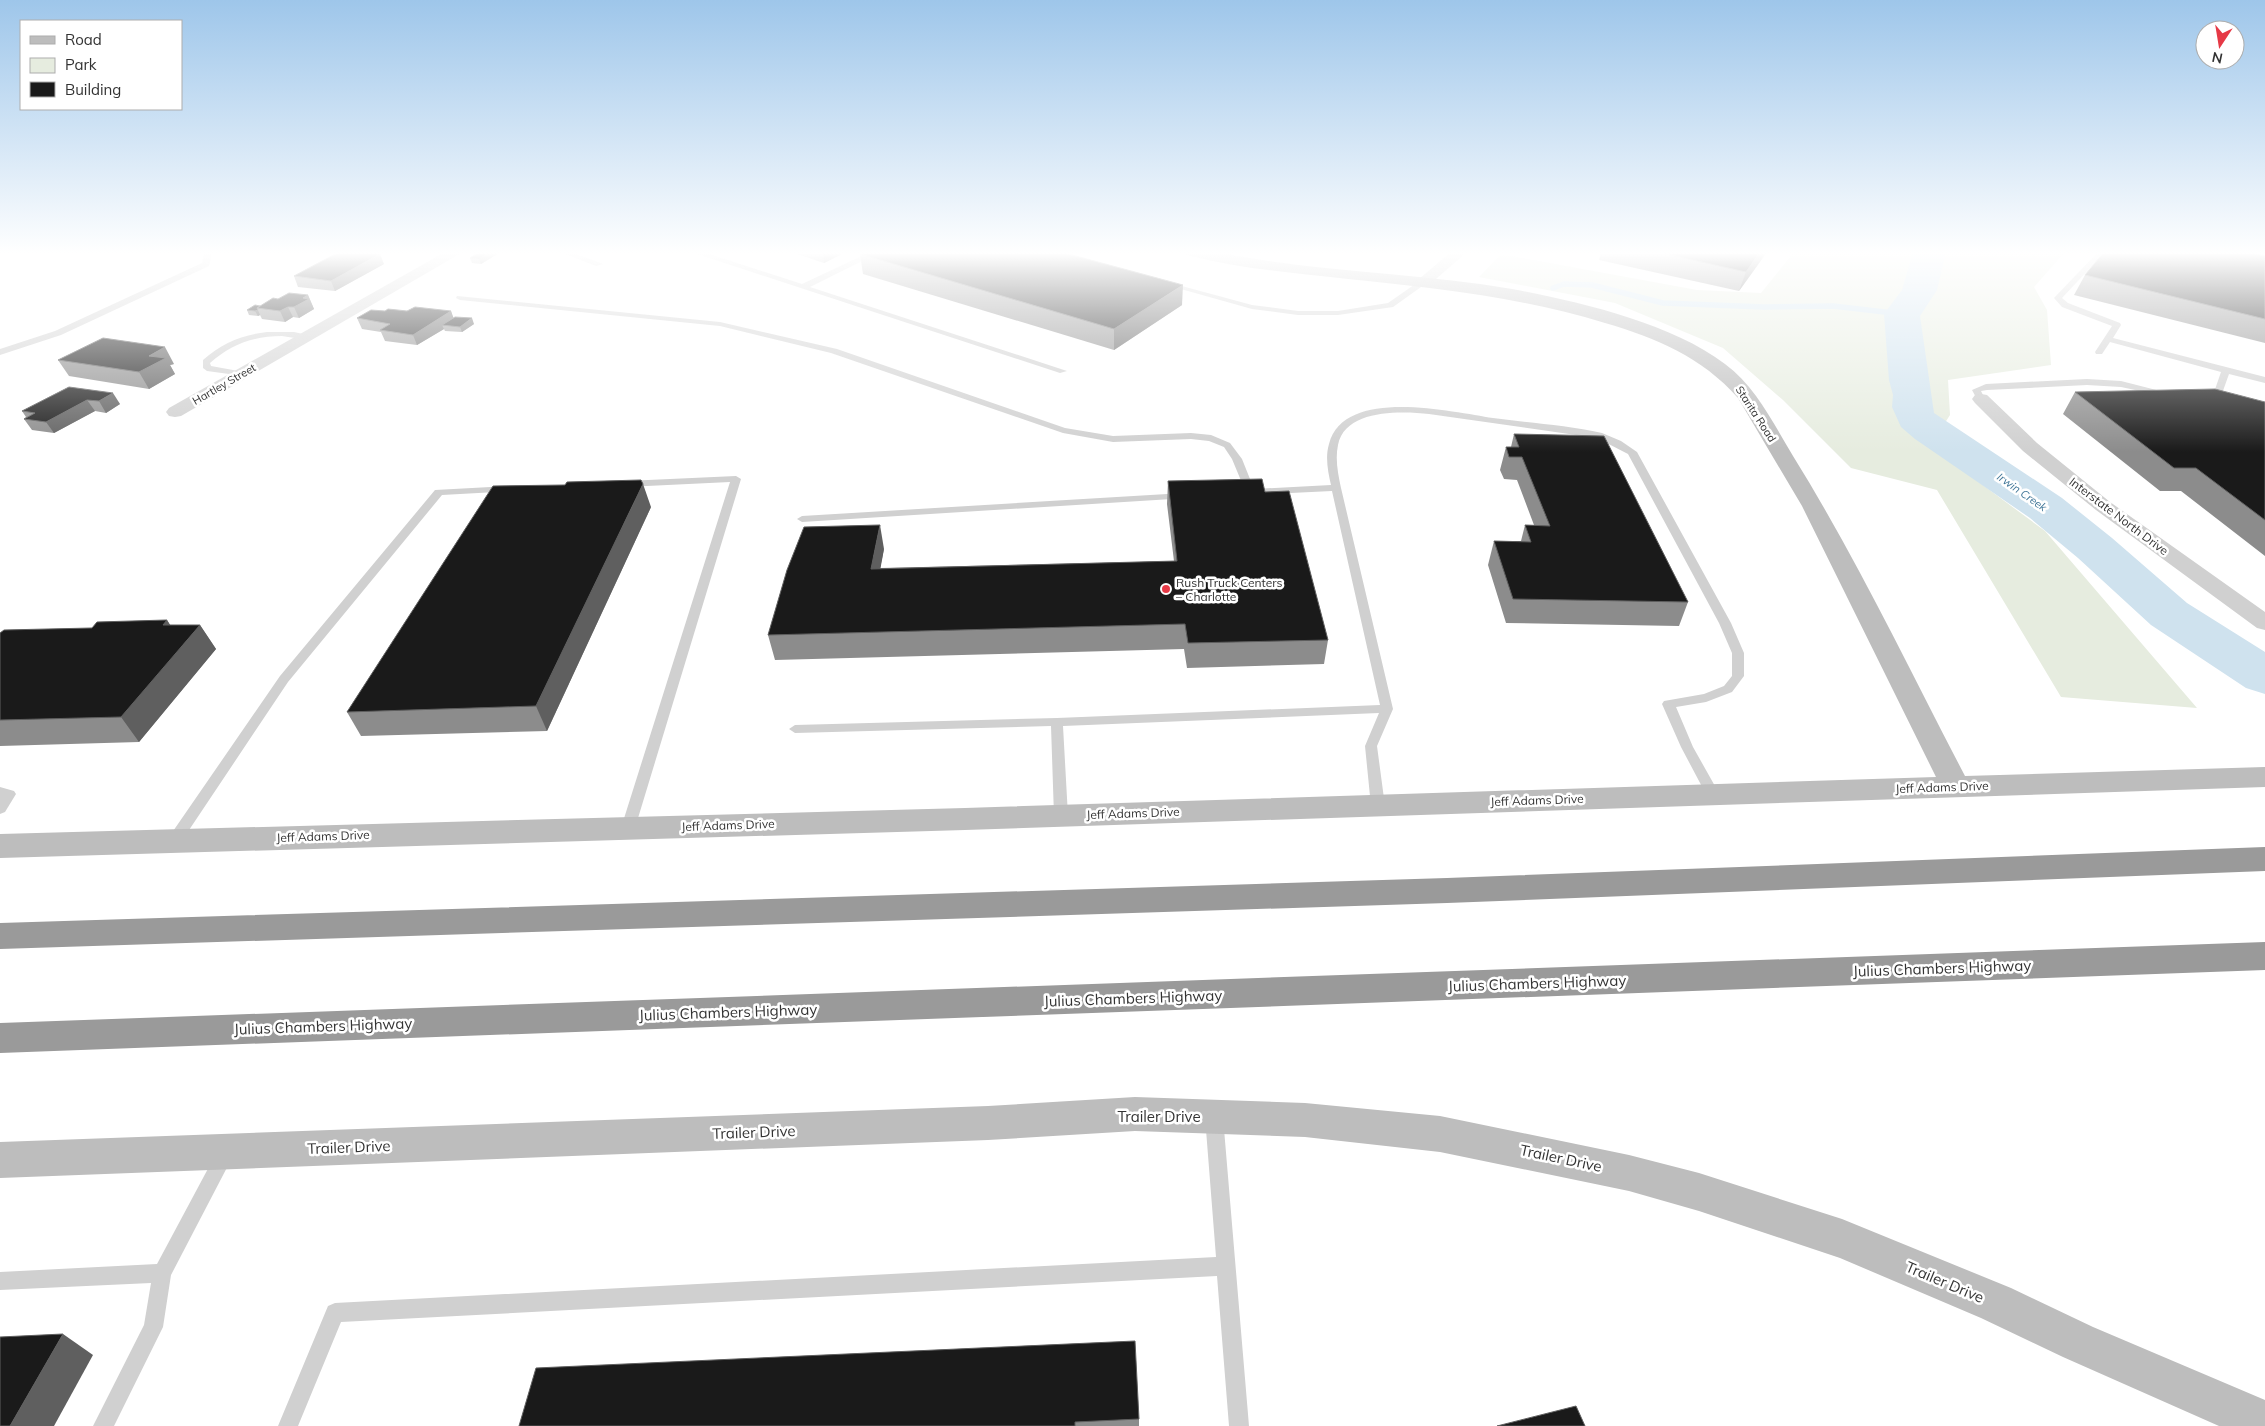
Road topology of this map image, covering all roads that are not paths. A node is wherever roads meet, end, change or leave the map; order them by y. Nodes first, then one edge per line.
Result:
1 (89, 319) edge
2 (339, 319) edge
3 (665, 319) edge
4 (899, 319) edge
5 (1611, 319) edge
6 (2101, 319) edge
7 (308, 336) junction
8 (2108, 339) junction
9 (0, 352) edge
10 (2099, 352) dead end
11 (2226, 371) junction
12 (1063, 372) dead end
13 (241, 374) junction
14 (2265, 380) edge
15 (2178, 396) edge
16 (1981, 398) joint
17 (2216, 404) edge
18 (175, 412) dead end
19 (617, 484) edge
20 (1336, 488) junction
21 (518, 489) edge
22 (1191, 496) edge
23 (802, 519) dead end
24 (2265, 623) edge
25 (1386, 709) junction
26 (1058, 722) junction
27 (795, 729) dead end
28 (2265, 777) edge
29 (1956, 787) junction
30 (0, 792) edge
31 (1713, 795) junction
32 (1378, 806) junction
33 (0, 809) edge
34 (1061, 816) junction
35 (628, 828) junction
36 (174, 841) junction
37 (0, 846) edge
38 (2265, 859) edge
39 (0, 936) edge
40 (2265, 956) edge
41 (0, 1038) edge
42 (1214, 1117) junction
43 (227, 1152) junction
44 (0, 1160) edge
45 (1227, 1266) junction
46 (162, 1273) junction
47 (0, 1280) edge
48 (2247, 1420) edge
49 (103, 1426) edge
50 (288, 1426) edge
51 (1239, 1426) edge

1 - 9 lane
2 - 7 street, Hartley Street
3 - 20 lane
4 - 12 lane
5 - 29 street, Starita Road
6 - 8 lane
7 - 13 street, Hartley Street
7 - 13 lane
8 - 10 lane
8 - 11 lane
11 - 14 lane
11 - 17 lane
13 - 18 street, Hartley Street
15 - 16 lane
16 - 24 street, Interstate North Drive
19 - 35 lane
20 - 25 lane
20 - 31 lane
21 - 36 lane
22 - 23 lane
25 - 26 lane
25 - 32 lane
26 - 27 lane
26 - 34 lane
28 - 29 street, Jeff Adams Drive
29 - 31 street, Jeff Adams Drive
30 - 33 lane
31 - 32 street, Jeff Adams Drive
32 - 34 street, Jeff Adams Drive
34 - 35 street, Jeff Adams Drive
35 - 36 street, Jeff Adams Drive
36 - 37 street, Jeff Adams Drive
38 - 39 highway
40 - 41 highway, Julius Chambers Highway
42 - 43 street, Trailer Drive
42 - 45 lane
42 - 48 street, Trailer Drive
43 - 44 street, Trailer Drive
43 - 46 lane
45 - 50 lane
45 - 51 lane
46 - 47 lane
46 - 49 lane

